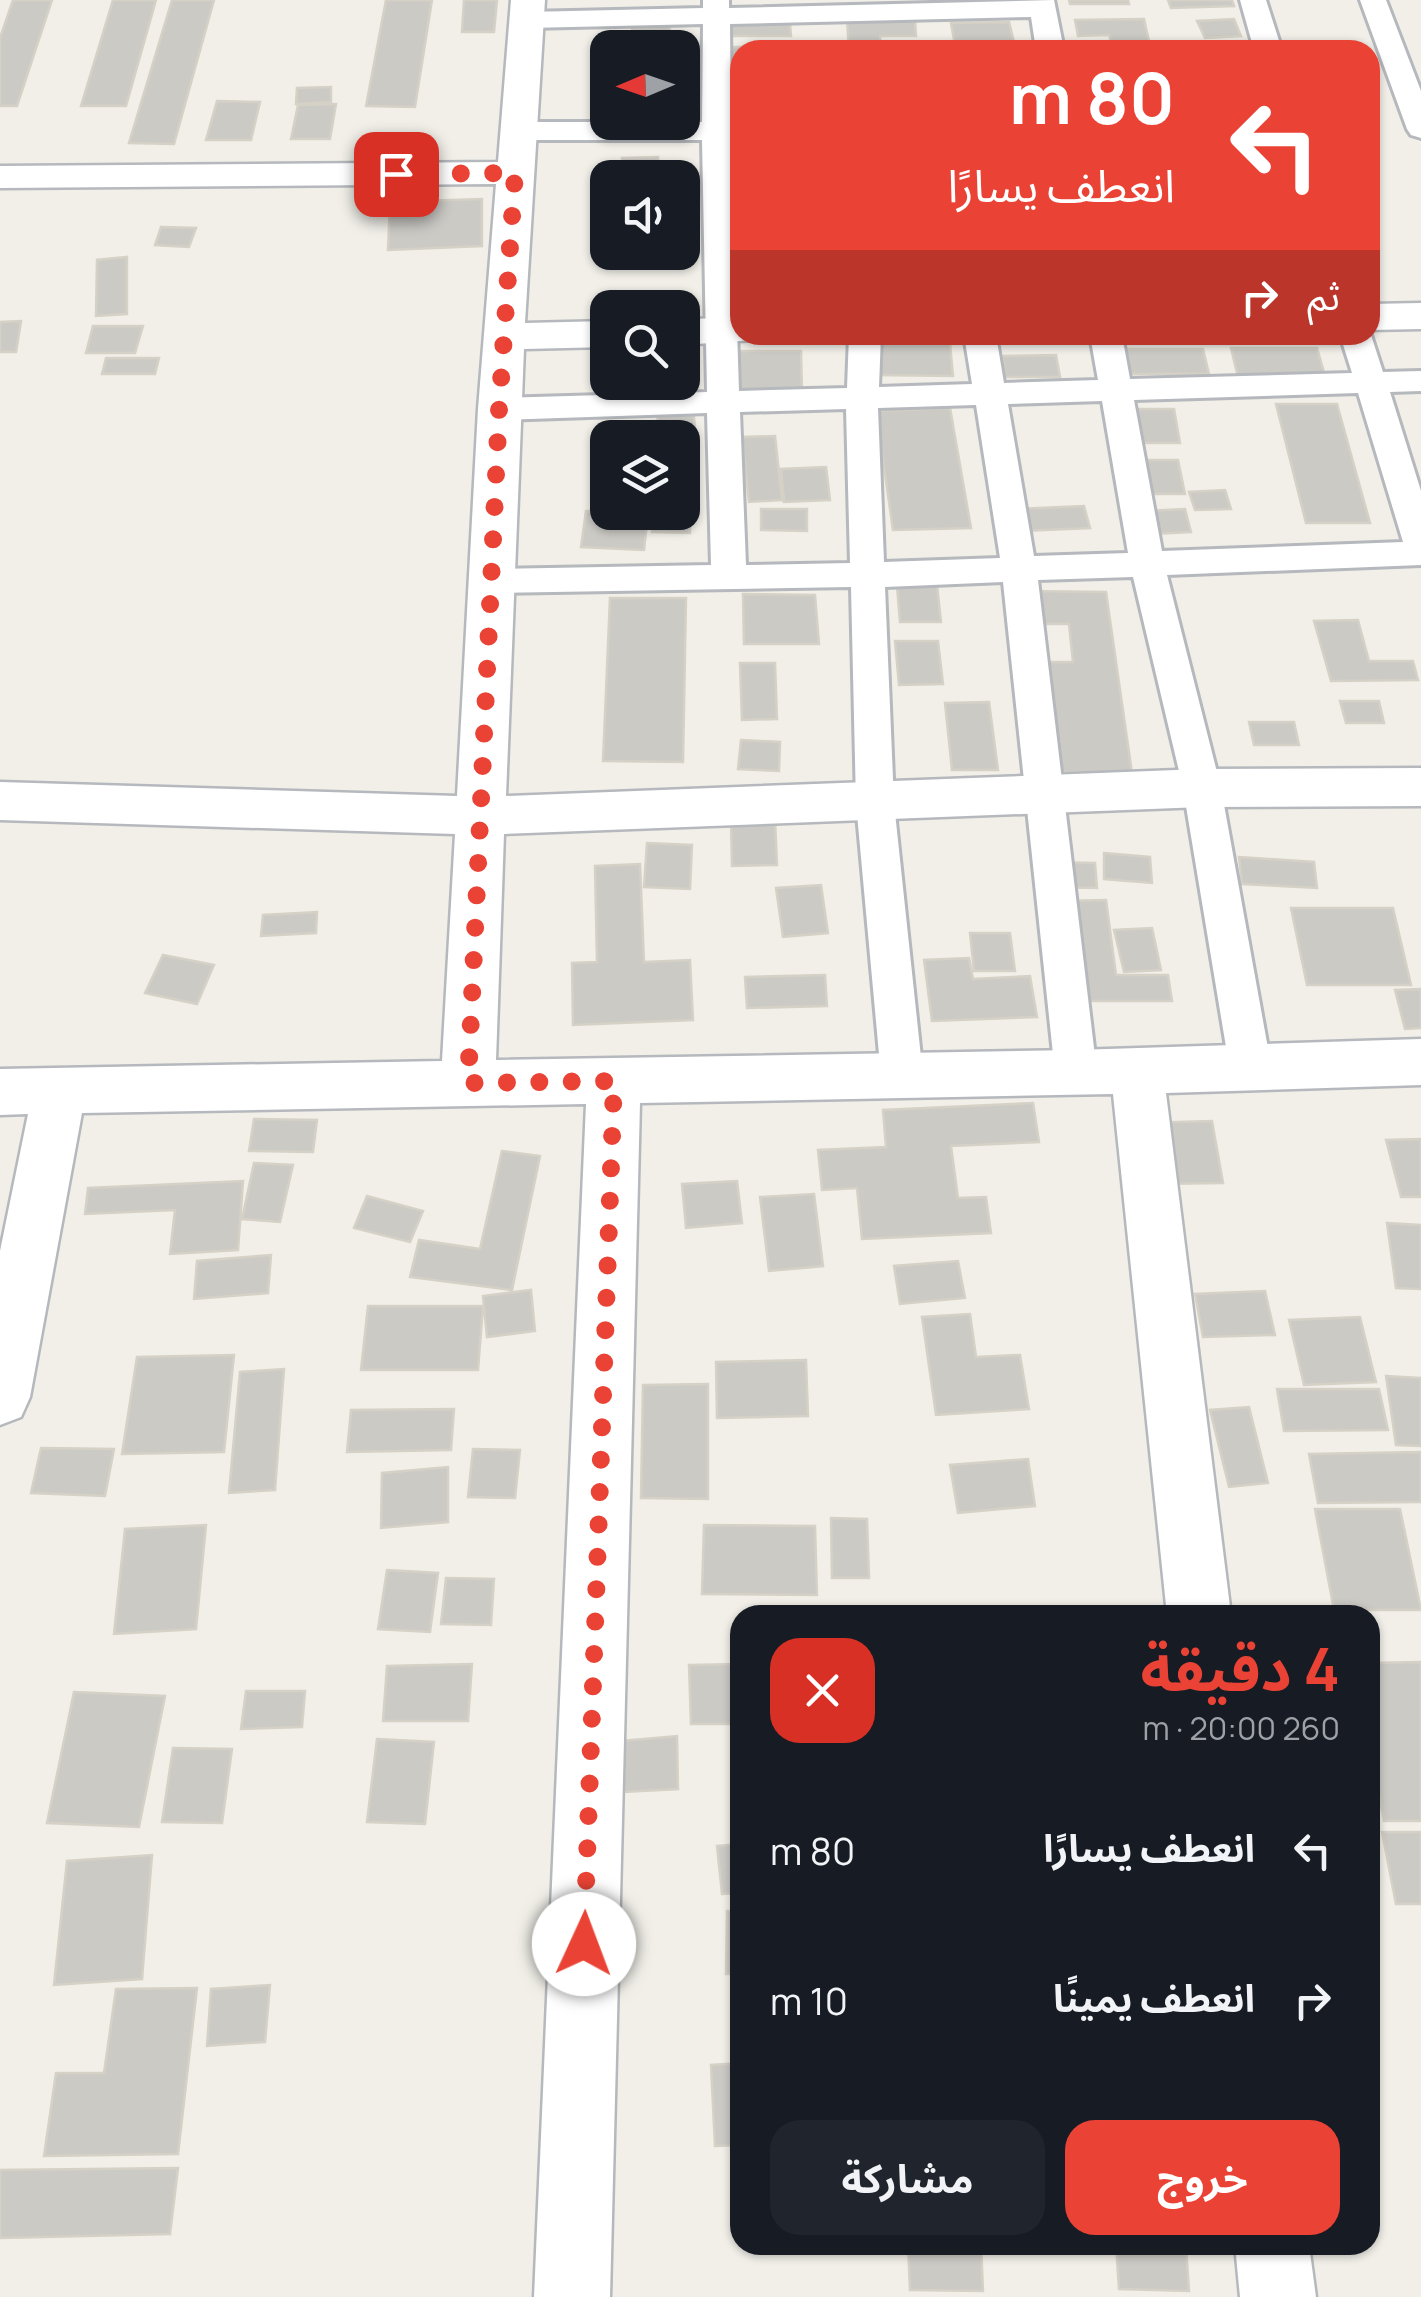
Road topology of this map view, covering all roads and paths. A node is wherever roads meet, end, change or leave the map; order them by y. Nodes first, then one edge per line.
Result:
1 (1253, 0) edge
2 (1373, 0) edge
3 (1042, 5) edge
4 (715, 8) edge
5 (527, 10) edge
6 (936, 14) edge
7 (830, 15) edge
8 (1048, 40) edge
9 (1265, 40) edge
10 (1421, 129) edge
11 (730, 130) edge
12 (516, 152) junction
13 (0, 177) edge
14 (1421, 316) edge
15 (1380, 317) edge
16 (714, 332) edge
17 (590, 334) edge
18 (504, 336) junction
19 (865, 345) edge
20 (982, 345) edge
21 (1108, 345) edge
22 (1359, 345) edge
23 (1421, 381) edge
24 (1370, 384) junction
25 (1118, 391) junction
26 (992, 396) junction
27 (862, 401) junction
28 (723, 404) junction
29 (499, 410) junction
30 (1421, 545) edge
31 (1421, 553) edge
32 (1147, 564) junction
33 (1019, 569) junction
34 (868, 574) junction
35 (729, 576) junction
36 (490, 580) junction
37 (1202, 788) junction
38 (1421, 788) edge
39 (1048, 795) junction
40 (0, 801) edge
41 (875, 803) junction
42 (480, 816) junction
43 (1421, 1062) edge
44 (1250, 1065) junction
45 (1137, 1072) junction
46 (1076, 1073) junction
47 (902, 1076) junction
48 (614, 1081) junction
49 (468, 1083) junction
50 (0, 1092) edge
51 (58, 1093) junction
52 (0, 1397) edge
53 (1199, 1605) edge
54 (1273, 2255) edge
55 (572, 2297) edge
56 (1278, 2297) edge

1 - 9 lane
2 - 10 lane
3 - 6 lane
3 - 8 lane
4 - 5 lane
4 - 7 lane
4 - 11 lane
5 - 12 street
6 - 7 lane
11 - 12 lane
11 - 16 lane
12 - 13 street
12 - 18 street
14 - 15 street
16 - 28 lane
17 - 18 street
18 - 29 street
19 - 27 lane
20 - 26 lane
21 - 25 lane
22 - 24 lane
23 - 24 lane
24 - 25 lane
24 - 30 lane
25 - 26 lane
25 - 32 lane
26 - 27 lane
26 - 33 lane
27 - 28 lane
27 - 34 lane
28 - 29 lane
28 - 35 lane
29 - 36 street
31 - 32 lane
32 - 33 lane
32 - 37 lane
33 - 34 lane
33 - 39 lane
34 - 35 lane
34 - 41 lane
35 - 36 lane
36 - 42 street
37 - 38 street
37 - 39 street
37 - 44 lane
39 - 41 street
39 - 46 lane
40 - 42 street
41 - 42 street
41 - 47 lane
42 - 49 street
43 - 44 street
44 - 45 street
45 - 46 street
45 - 53 street
46 - 47 street
47 - 48 street
48 - 49 street
48 - 55 street
49 - 51 street
50 - 51 street
51 - 52 street
54 - 56 street

